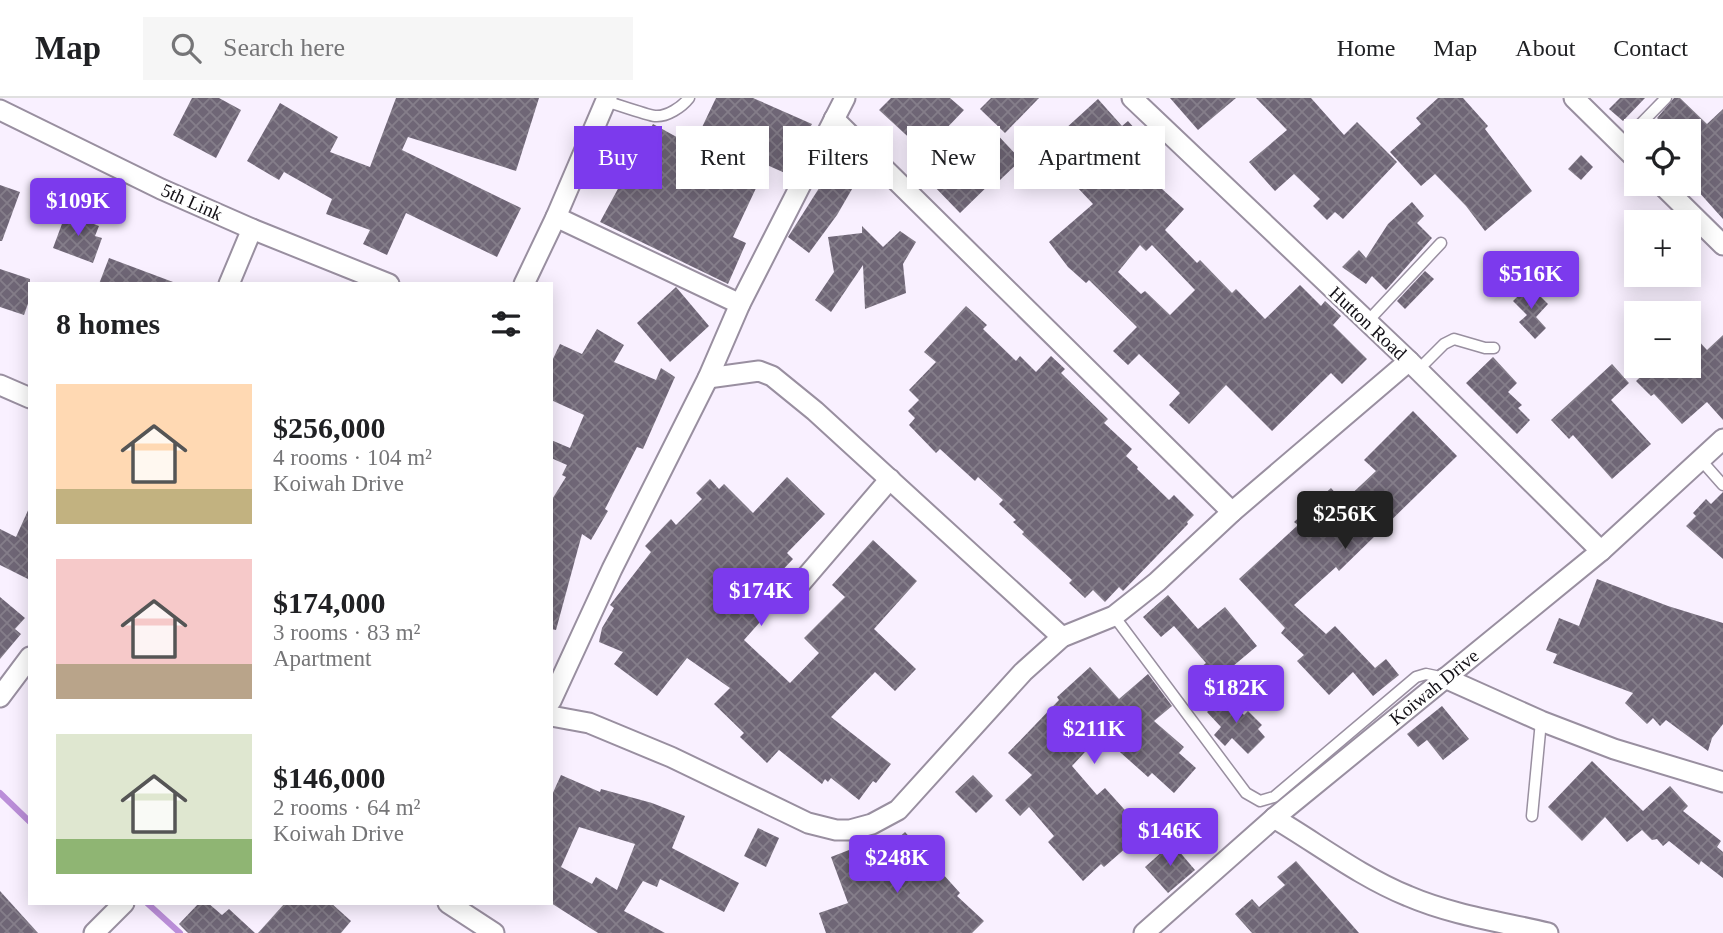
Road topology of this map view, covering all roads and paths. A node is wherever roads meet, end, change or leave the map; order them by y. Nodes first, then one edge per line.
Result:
1 (689, 98) edge
2 (845, 98) edge
3 (1132, 98) edge
4 (1574, 98) edge
5 (1666, 98) edge
6 (606, 99) edge
7 (0, 110) edge
8 (834, 119) junction
9 (1621, 144) junction
10 (1624, 147) edge
11 (1673, 196) edge
12 (556, 217) junction
13 (252, 229) junction
14 (1441, 243) dead end
15 (1723, 245) edge
16 (230, 282) edge
17 (384, 282) edge
18 (525, 282) edge
19 (740, 304) junction
20 (1367, 322) junction
21 (1494, 348) dead end
22 (1413, 365) junction
23 (708, 378) junction
24 (0, 385) edge
25 (28, 397) edge
26 (1723, 439) edge
27 (1700, 459) junction
28 (890, 479) junction
29 (1723, 485) edge
30 (1232, 512) junction
31 (1601, 551) junction
32 (788, 598) dead end
33 (1114, 616) junction
34 (1062, 637) junction
35 (28, 660) edge
36 (1445, 678) junction
37 (0, 697) edge
38 (553, 697) edge
39 (553, 716) edge
40 (1541, 720) junction
41 (1364, 733) junction
42 (1723, 782) edge
43 (1532, 816) dead end
44 (1274, 818) junction
45 (123, 905) edge
46 (460, 907) edge
47 (107, 929) edge
48 (494, 933) edge
49 (1144, 933) edge
50 (1548, 933) edge

1 - 6 lane
2 - 8 street
3 - 20 street, Hutton Road
4 - 9 street
5 - 9 lane
6 - 12 street
7 - 13 street, 5th Link
8 - 19 street
8 - 30 street
9 - 10 street
11 - 15 street
12 - 18 street
12 - 19 street
13 - 16 street
13 - 17 street, 5th Link
14 - 20 lane
19 - 23 street
20 - 22 street, Hutton Road
21 - 22 lane
22 - 30 street
22 - 31 street, Hutton Road
23 - 28 street
23 - 38 street
24 - 25 street
26 - 27 street, Koiwah Drive
27 - 29 lane
27 - 31 street, Koiwah Drive
28 - 32 street
28 - 34 street
30 - 33 street
31 - 36 street, Koiwah Drive
33 - 34 street
33 - 41 lane
34 - 39 street
35 - 37 street
36 - 40 street
36 - 41 street, Koiwah Drive
40 - 42 street
40 - 43 lane
41 - 44 street, Koiwah Drive
44 - 49 street, Koiwah Drive
44 - 50 street
45 - 47 street
46 - 48 street

